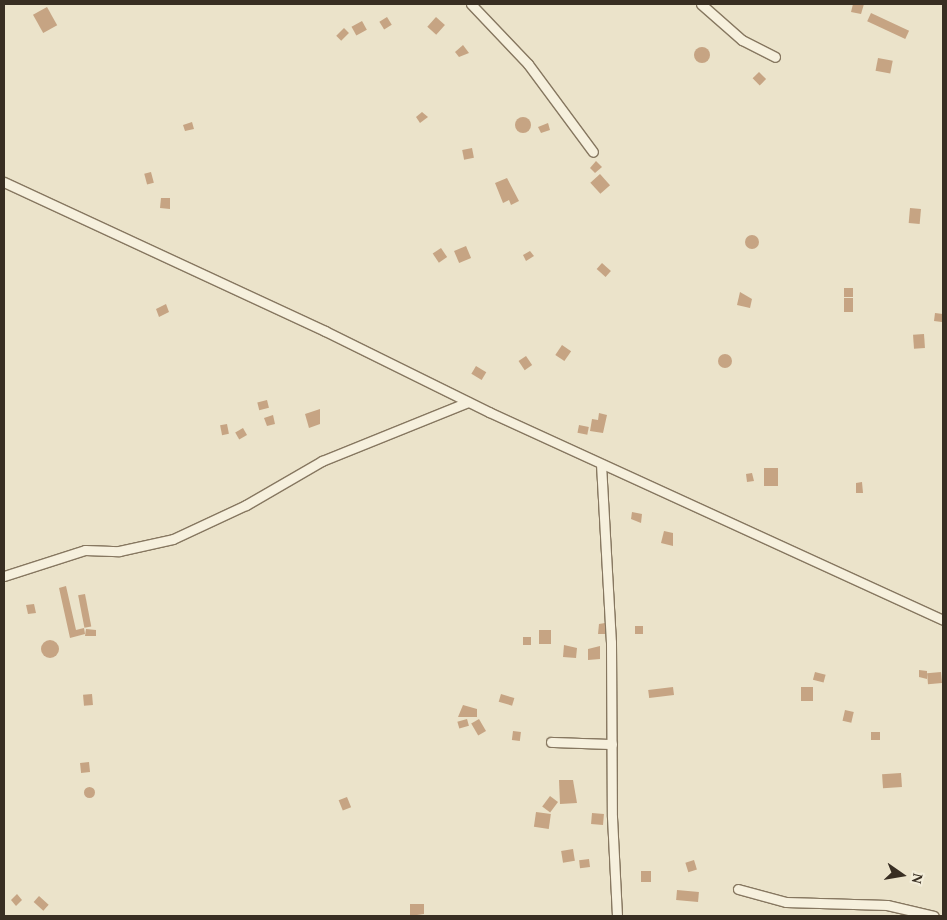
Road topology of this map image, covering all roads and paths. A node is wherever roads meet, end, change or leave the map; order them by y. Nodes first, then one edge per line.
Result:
1 (470, 4) edge
2 (701, 4) edge
3 (775, 57) dead end
4 (593, 152) dead end
5 (4, 182) edge
6 (468, 402) junction
7 (601, 464) junction
8 (4, 576) edge
9 (943, 620) edge
10 (551, 742) dead end
11 (612, 744) junction
12 (738, 889) dead end
13 (617, 916) edge
14 (934, 916) edge

1 - 4 street
2 - 3 street
5 - 6 street
6 - 7 street
6 - 8 street
7 - 9 street
7 - 11 street
10 - 11 street
11 - 13 street
12 - 14 street

